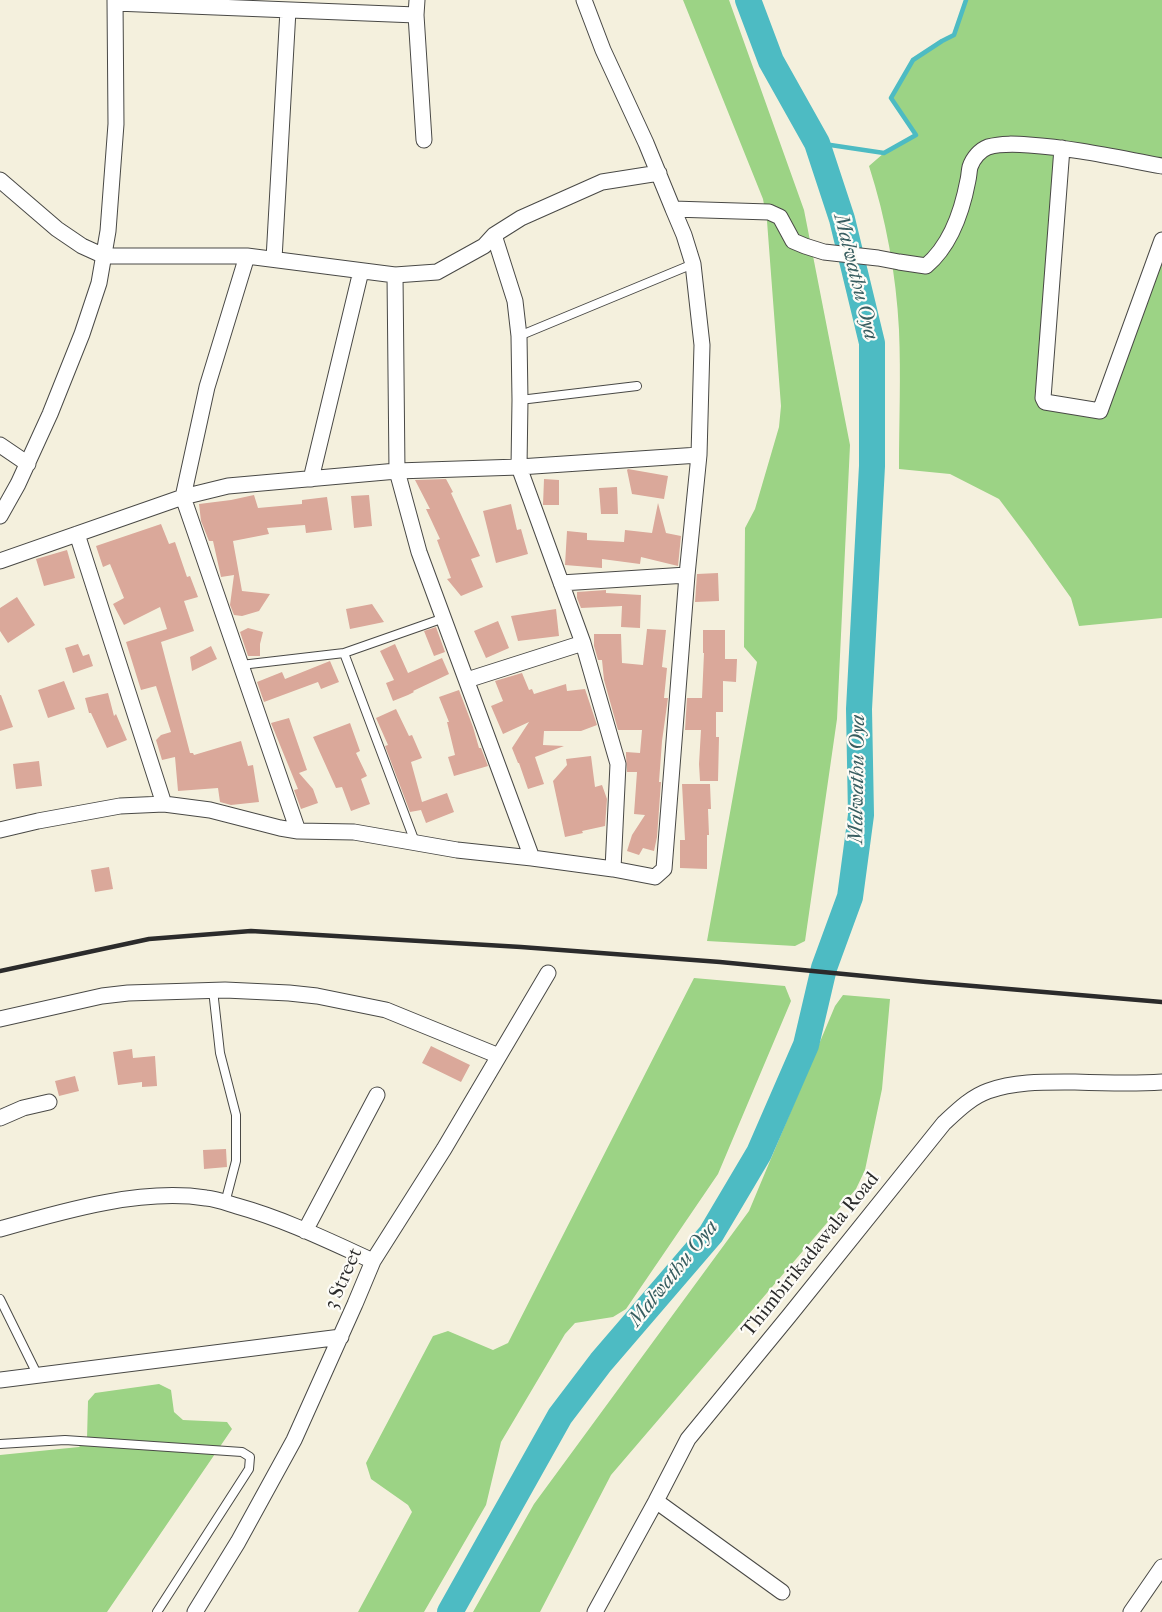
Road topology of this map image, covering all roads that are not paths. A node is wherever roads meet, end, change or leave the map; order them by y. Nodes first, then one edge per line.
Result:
1 (584, 0) edge
2 (115, 2) edge
3 (416, 8) edge
4 (288, 10) junction
5 (424, 141) dead end
6 (1062, 148) junction
7 (1162, 166) edge
8 (659, 173) junction
9 (0, 180) edge
10 (673, 208) junction
11 (495, 235) junction
12 (1162, 240) edge
13 (247, 255) junction
14 (104, 256) junction
15 (274, 259) junction
16 (693, 264) junction
17 (361, 271) junction
18 (395, 275) junction
19 (519, 336) junction
20 (637, 386) dead end
21 (520, 400) junction
22 (0, 445) edge
23 (699, 455) junction
24 (28, 464) junction
25 (519, 467) junction
26 (397, 471) junction
27 (312, 480) junction
28 (183, 497) junction
29 (0, 516) edge
30 (77, 534) junction
31 (0, 561) edge
32 (687, 575) junction
33 (561, 583) junction
34 (444, 618) junction
35 (583, 643) junction
36 (344, 653) junction
37 (241, 665) junction
38 (467, 680) junction
39 (164, 804) junction
40 (0, 830) edge
41 (298, 831) junction
42 (415, 842) junction
43 (532, 858) junction
44 (613, 869) junction
45 (548, 973) dead end
46 (213, 990) junction
47 (0, 1019) edge
48 (499, 1056) junction
49 (1162, 1082) edge
50 (376, 1095) dead end
51 (49, 1102) dead end
52 (0, 1119) edge
53 (225, 1203) junction
54 (0, 1229) edge
55 (305, 1231) junction
56 (373, 1261) junction
57 (0, 1299) edge
58 (341, 1337) junction
59 (38, 1376) junction
60 (0, 1380) edge
61 (0, 1444) edge
62 (656, 1501) junction
63 (1162, 1567) edge
64 (782, 1592) dead end
65 (157, 1612) edge
66 (195, 1612) edge
67 (595, 1612) edge
68 (1131, 1612) edge

1 - 8 street
2 - 4 street
2 - 14 street
3 - 4 street
3 - 5 street
4 - 15 street
6 - 7 street
6 - 10 street
6 - 12 street
8 - 10 street
8 - 11 street
9 - 14 street
10 - 16 street
11 - 18 street
11 - 19 street
13 - 14 street
13 - 15 street
13 - 28 street
14 - 24 street
15 - 17 street
16 - 19 lane
16 - 23 street
17 - 18 street
17 - 27 street
18 - 26 street
19 - 21 street
20 - 21 lane
21 - 25 street
22 - 24 street
23 - 25 street
23 - 32 street
24 - 29 street
25 - 26 street
25 - 33 street
26 - 27 street
26 - 34 street
27 - 28 street
28 - 30 street
28 - 37 street
30 - 31 street
30 - 39 street
32 - 33 street
32 - 44 street
33 - 35 street
34 - 36 lane
34 - 38 street
35 - 38 street
35 - 44 street
36 - 37 lane
36 - 42 lane
37 - 41 street
38 - 43 street
39 - 40 street
39 - 41 street
41 - 42 street
42 - 43 street
43 - 44 street
45 - 48 street, 3 Street
46 - 47 street
46 - 48 street
46 - 53 lane
48 - 56 street, 3 Street
49 - 62 street, Thimbirikadawala Road
50 - 55 street
51 - 52 street
53 - 54 street
53 - 55 street
55 - 56 street
56 - 58 street, 3 Street
57 - 59 lane
58 - 59 street
58 - 66 street, 3 Street
59 - 60 street
61 - 65 lane
62 - 64 street
62 - 67 street, Thimbirikadawala Road
63 - 68 street

